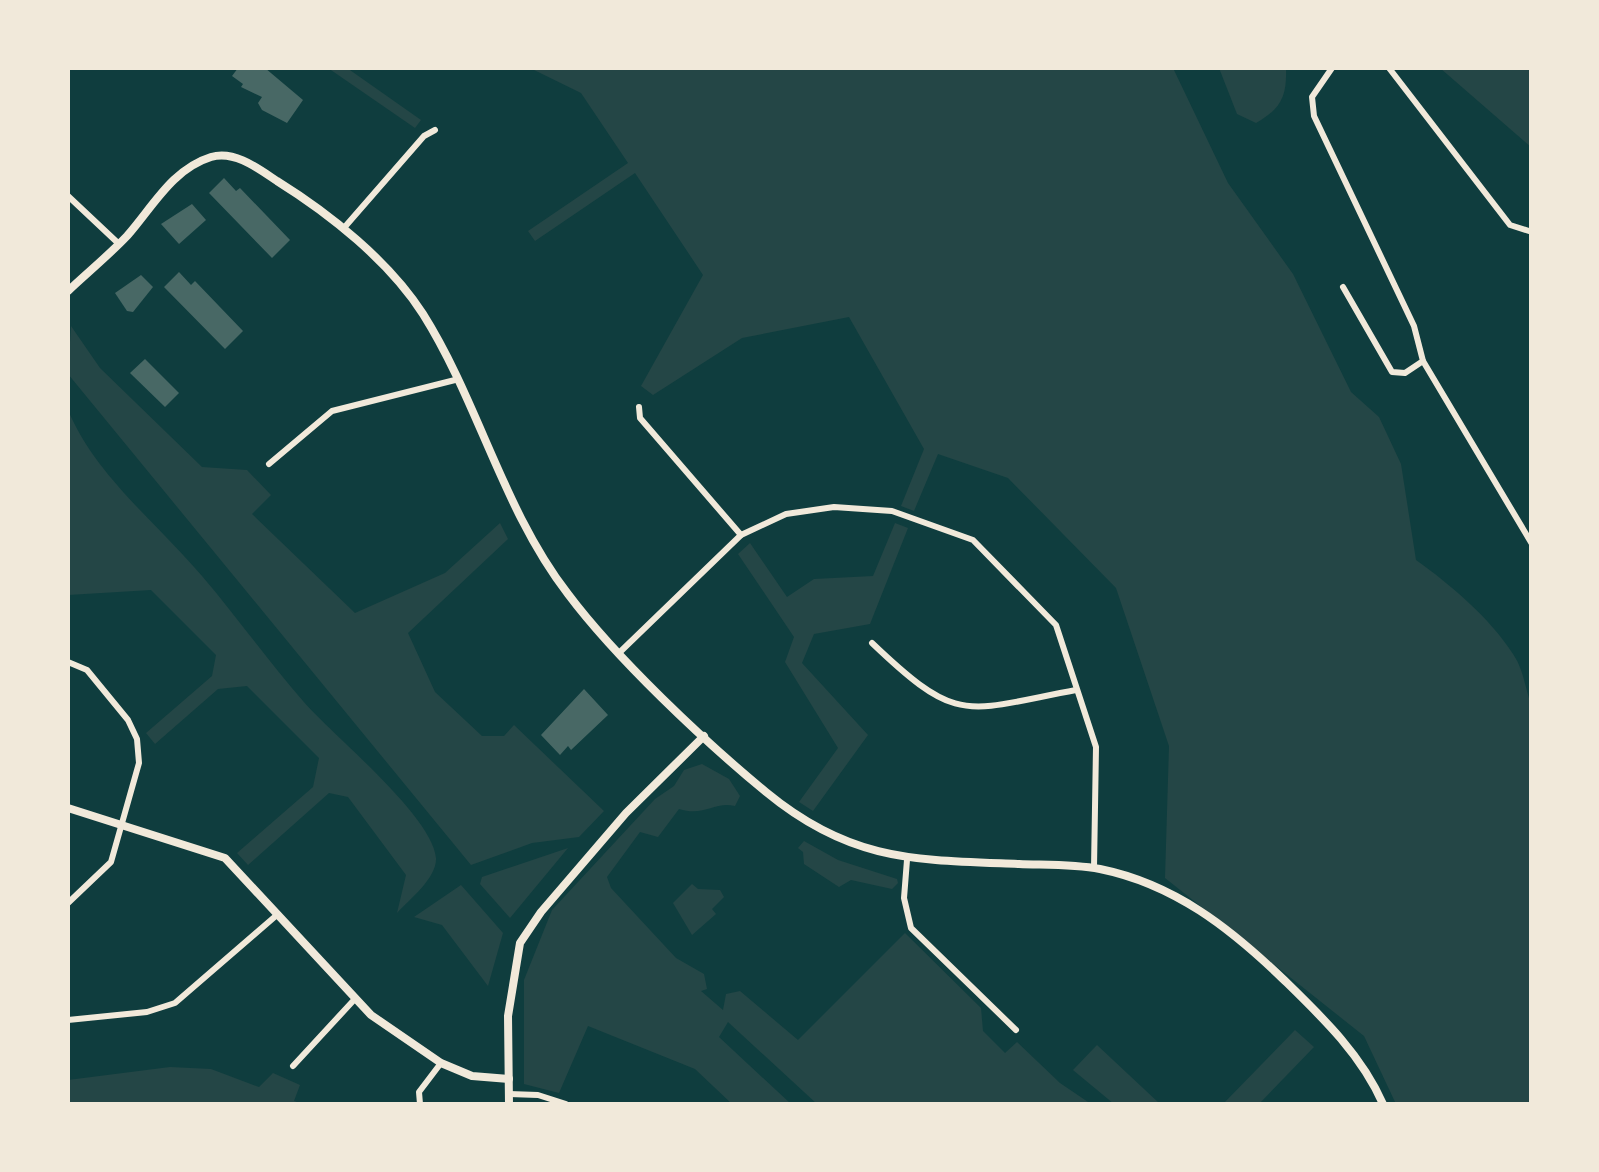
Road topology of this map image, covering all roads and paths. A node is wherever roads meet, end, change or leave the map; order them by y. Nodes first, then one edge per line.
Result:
1 (1332, 68) edge
2 (1389, 68) edge
3 (435, 130) dead end
4 (68, 196) edge
5 (343, 230) junction
6 (1532, 232) edge
7 (119, 244) junction
8 (1342, 287) dead end
9 (68, 291) edge
10 (1422, 361) junction
11 (455, 380) junction
12 (639, 407) dead end
13 (269, 464) dead end
14 (740, 535) junction
15 (1532, 544) edge
16 (872, 643) dead end
17 (620, 652) junction
18 (68, 662) edge
19 (1076, 690) junction
20 (704, 736) junction
21 (68, 808) edge
22 (122, 824) junction
23 (907, 860) junction
24 (1094, 868) junction
25 (68, 903) edge
26 (278, 914) junction
27 (353, 1000) junction
28 (68, 1020) edge
29 (1016, 1030) dead end
30 (441, 1063) junction
31 (293, 1066) dead end
32 (509, 1079) junction
33 (509, 1094) junction
34 (420, 1104) edge
35 (510, 1104) edge
36 (566, 1104) edge
37 (1384, 1104) edge

1 - 10 street
2 - 6 street
3 - 5 street
4 - 7 street
5 - 7 street
5 - 11 street
7 - 9 street
8 - 10 street
10 - 15 street
11 - 13 street
11 - 17 street
12 - 14 street
14 - 17 street
14 - 19 street
16 - 19 street
17 - 20 street
18 - 22 street
19 - 24 street
20 - 23 street
20 - 32 street
21 - 22 street
22 - 25 street
22 - 26 street
23 - 24 street
23 - 29 street
24 - 37 street
26 - 27 street
26 - 28 street
27 - 30 street
27 - 31 street
30 - 32 street
30 - 34 street
32 - 33 street
33 - 35 street
33 - 36 street

